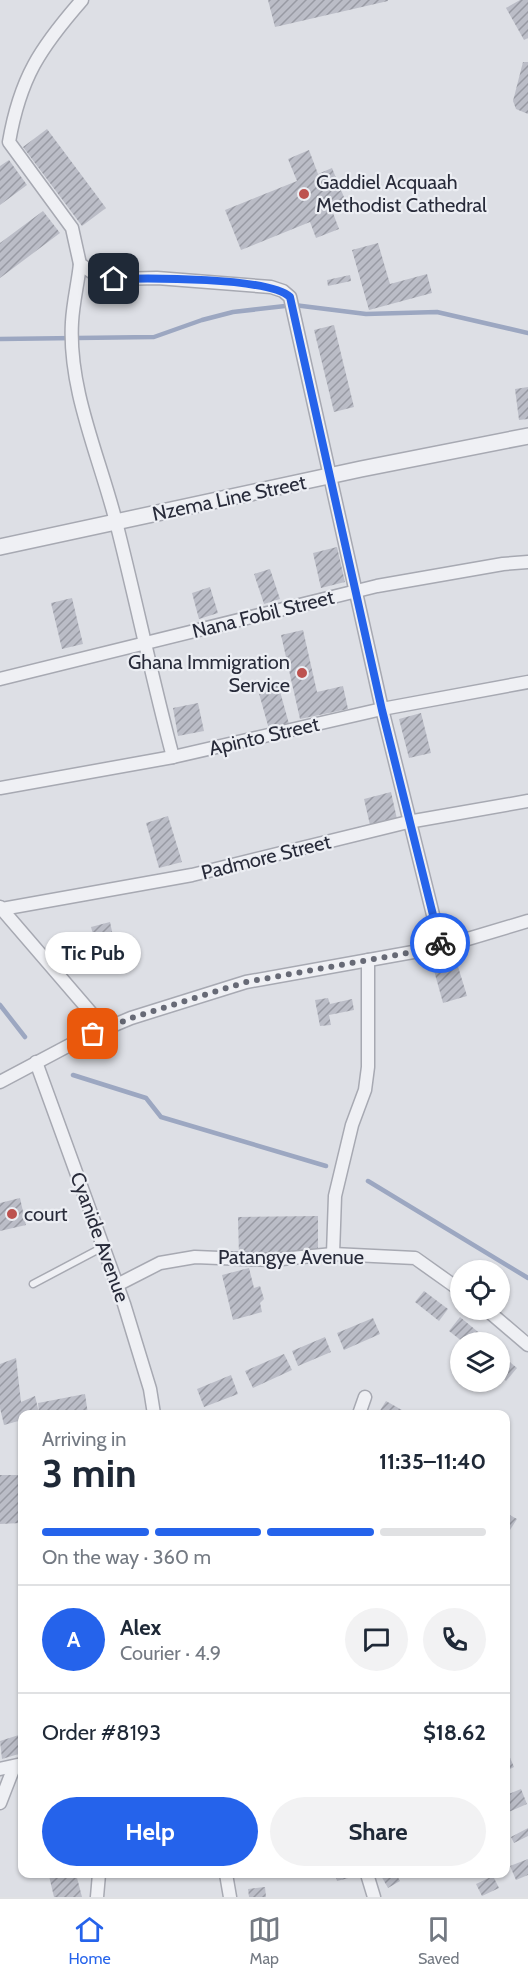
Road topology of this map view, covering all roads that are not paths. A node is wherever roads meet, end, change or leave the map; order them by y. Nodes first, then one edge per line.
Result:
1 (82, 0) edge
2 (80, 264) junction
3 (528, 436) edge
4 (332, 476) junction
5 (116, 521) junction
6 (0, 547) edge
7 (528, 562) edge
8 (357, 591) junction
9 (143, 643) junction
10 (0, 679) edge
11 (528, 682) edge
12 (382, 710) junction
13 (173, 757) junction
14 (0, 788) edge
15 (528, 801) edge
16 (408, 822) junction
17 (1, 908) edge
18 (528, 921) edge
19 (441, 947) junction
20 (368, 960) junction
21 (105, 1029) junction
22 (36, 1062) junction
23 (0, 1082) edge
24 (103, 1247) junction
25 (333, 1254) junction
26 (450, 1283) edge
27 (33, 1284) dead end
28 (117, 1285) junction
29 (499, 1320) edge
30 (528, 1345) edge
31 (365, 1397) dead end
32 (153, 1410) edge
33 (360, 1410) edge
34 (18, 1766) edge
35 (0, 1769) edge
36 (0, 1803) edge
37 (99, 1878) edge
38 (227, 1878) edge
39 (368, 1878) edge
40 (97, 1897) edge
41 (230, 1897) edge
42 (374, 1897) edge

1 - 2 street
2 - 4 street
2 - 5 street
3 - 4 street, Nzema Line Street
4 - 5 street, Nzema Line Street
4 - 8 street
5 - 6 street, Nzema Line Street
5 - 9 street
7 - 8 street, Nana Fobil Street
8 - 9 street, Nana Fobil Street
8 - 12 street
9 - 10 street, Nana Fobil Street
9 - 13 street
11 - 12 street, Apinto Street
12 - 13 street, Apinto Street
12 - 16 street
13 - 14 street, Apinto Street
15 - 16 street, Padmore Street
16 - 17 street, Padmore Street
16 - 19 street
17 - 21 street
18 - 19 street
19 - 20 street
20 - 21 street
20 - 25 street
21 - 22 street
22 - 23 street
22 - 24 street, Cyanide Avenue
24 - 27 lane
24 - 28 street, Cyanide Avenue
25 - 26 street, Patangye Avenue
25 - 28 street, Patangye Avenue
28 - 32 street, Cyanide Avenue
29 - 30 street
31 - 33 street
34 - 35 street
34 - 36 street
37 - 40 street
38 - 41 street
39 - 42 street

